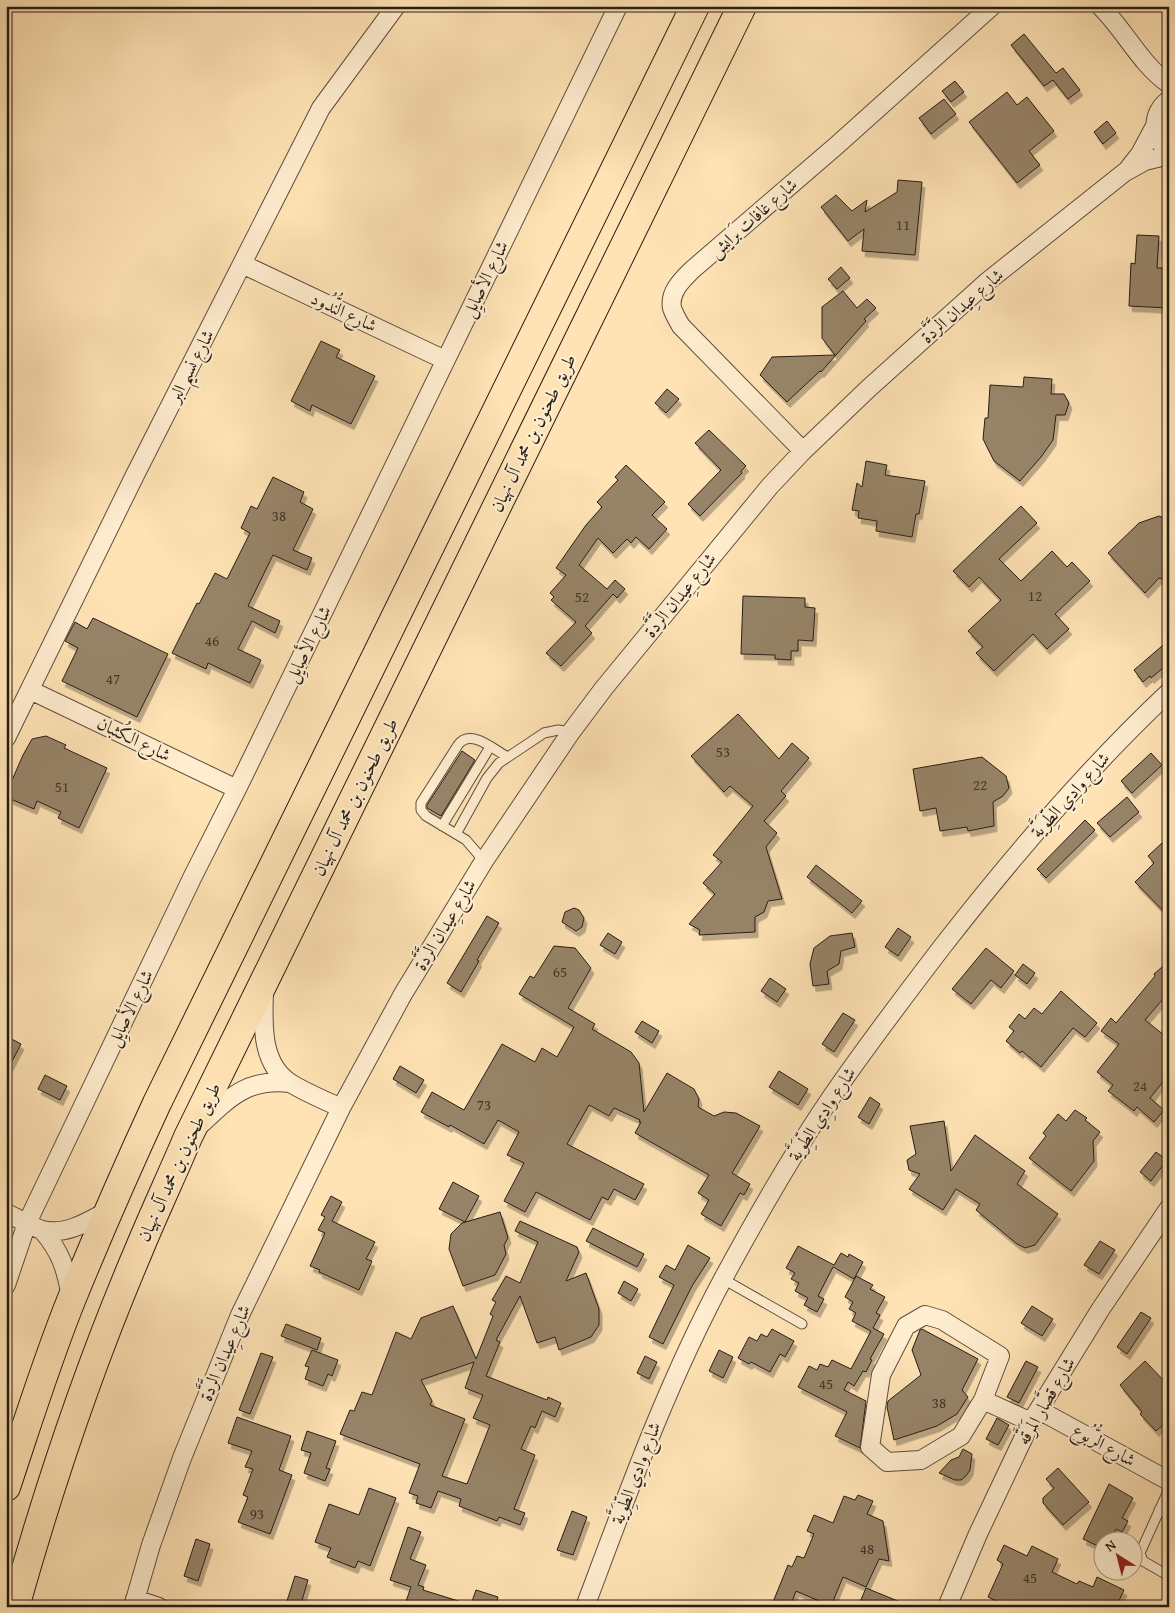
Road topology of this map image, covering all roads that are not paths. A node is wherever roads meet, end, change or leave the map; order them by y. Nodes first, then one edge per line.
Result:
1 (396, 6) edge
2 (618, 6) edge
3 (695, 6) edge
4 (742, 6) edge
5 (992, 6) edge
6 (1100, 6) edge
7 (1150, 70) junction
8 (1169, 84) edge
9 (1161, 112) edge
10 (1169, 153) edge
11 (1125, 172) junction
12 (242, 264) junction
13 (445, 360) junction
14 (803, 451) junction
15 (30, 690) junction
16 (1169, 692) edge
17 (571, 732) junction
18 (6, 738) edge
19 (490, 747) junction
20 (506, 756) junction
21 (237, 789) junction
22 (442, 826) junction
23 (456, 834) junction
24 (484, 861) junction
25 (264, 984) junction
26 (290, 1083) junction
27 (340, 1108) junction
28 (188, 1137) junction
29 (1169, 1208) edge
30 (109, 1210) junction
31 (6, 1213) edge
32 (35, 1226) junction
33 (723, 1279) junction
34 (6, 1285) edge
35 (72, 1299) junction
36 (802, 1324) dead end
37 (983, 1400) junction
38 (1035, 1416) junction
39 (1169, 1481) edge
40 (6, 1487) edge
41 (1169, 1489) edge
42 (1159, 1510) junction
43 (1169, 1515) edge
44 (1169, 1576) edge
45 (134, 1603) edge
46 (15, 1607) edge
47 (159, 1607) edge
48 (585, 1607) edge
49 (947, 1607) edge

1 - 12 street, شارع نسيم البر
2 - 13 street, شارع الأصايِل
3 - 30 main road
4 - 25 main road, طريق طحنون بن محمد آل نهيان
5 - 14 street, شارع غافات بَرايش
6 - 7 street
7 - 8 street
7 - 9 street
9 - 10 street
9 - 11 street, شارع عِيدان الرَّدَّة
10 - 11 street, شارع عِيدان الرَّدَّة
11 - 14 street, شارع عِيدان الرَّدَّة
12 - 13 street, شارع النُّدُود
12 - 15 street, شارع نسيم البر
13 - 21 street, شارع الأصايِل
14 - 17 street, شارع عِيدان الرَّدَّة
15 - 18 street, شارع نسيم البر
15 - 21 street, شارع الكُثبان
16 - 33 street, شارع وادِي الطِّوَيَّة
17 - 20 lane
17 - 24 street, شارع عِيدان الرَّدَّة
19 - 20 lane
19 - 22 lane
19 - 22 lane
20 - 23 lane
21 - 32 street, شارع الأصايِل
22 - 23 lane
23 - 24 lane
24 - 27 street, شارع عِيدان الرَّدَّة
25 - 26 street
25 - 28 main road, طريق طحنون بن محمد آل نهيان
26 - 27 street
26 - 28 street
27 - 45 street, شارع عِيدان الرَّدَّة
28 - 46 main road, طريق طحنون بن محمد آل نهيان
29 - 38 street, شارع قصَّار المَرَقَّه
30 - 32 street
30 - 35 main road
31 - 32 street
32 - 34 street, شارع الأصايِل
32 - 35 street
33 - 36 lane
33 - 48 street, شارع وادِي الطِّوَيَّة
35 - 40 main road
37 - 37 street
37 - 38 street, شارع الرُّبُوع
38 - 39 street, شارع الرُّبُوع
38 - 49 street, شارع قصَّار المَرَقَّه
41 - 42 lane
42 - 43 lane
42 - 44 lane
45 - 47 street

